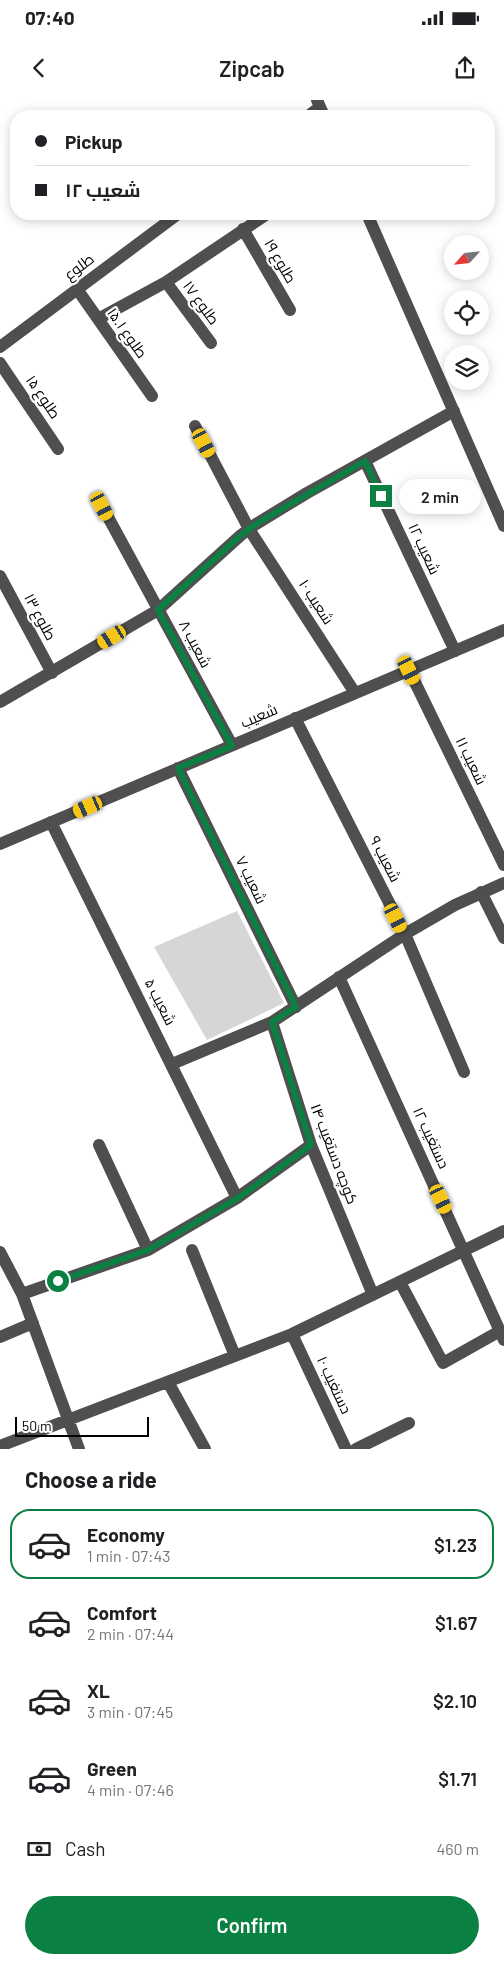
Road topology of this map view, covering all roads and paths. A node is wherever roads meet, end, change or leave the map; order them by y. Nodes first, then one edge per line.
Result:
1 (170, 220) edge
2 (257, 220) edge
3 (370, 220) edge
4 (243, 229) junction
5 (166, 282) junction
6 (77, 289) junction
7 (290, 310) dead end
8 (98, 319) junction
9 (211, 343) dead end
10 (0, 347) edge
11 (0, 362) edge
12 (152, 396) dead end
13 (454, 412) junction
14 (195, 426) dead end
15 (58, 449) dead end
16 (365, 461) junction
17 (102, 506) dead end
18 (504, 526) edge
19 (249, 529) junction
20 (0, 576) edge
21 (158, 610) junction
22 (504, 630) edge
23 (454, 651) junction
24 (409, 670) junction
25 (52, 673) junction
26 (355, 693) junction
27 (0, 702) edge
28 (295, 718) junction
29 (232, 746) junction
30 (178, 768) junction
31 (51, 822) junction
32 (0, 844) edge
33 (504, 865) edge
34 (504, 883) edge
35 (481, 892) junction
36 (405, 934) junction
37 (504, 938) edge
38 (339, 977) junction
39 (296, 1007) junction
40 (272, 1022) junction
41 (172, 1064) junction
42 (464, 1072) dead end
43 (99, 1145) dead end
44 (311, 1145) junction
45 (238, 1198) junction
46 (504, 1231) edge
47 (148, 1250) junction
48 (192, 1250) dead end
49 (464, 1250) junction
50 (0, 1252) edge
51 (400, 1282) junction
52 (22, 1294) junction
53 (373, 1295) junction
54 (33, 1323) junction
55 (292, 1334) junction
56 (502, 1336) edge
57 (0, 1337) edge
58 (235, 1356) junction
59 (168, 1382) junction
60 (69, 1419) junction
61 (409, 1423) dead end
62 (0, 1446) edge
63 (79, 1449) edge
64 (205, 1449) edge
65 (346, 1449) edge
66 (356, 1449) edge

1 - 6 street, طلوع
2 - 4 street
3 - 13 street
4 - 5 street
4 - 7 street, طلوع ۱۹
5 - 8 street
5 - 9 street, طلوع ۱۷
6 - 8 street, طلوع ۱۵.۱
6 - 10 street, طلوع
8 - 12 street, طلوع ۱۵.۱
11 - 15 street, طلوع ۱۵
13 - 16 street
13 - 18 street
14 - 19 street, شعیب ۱۰
16 - 19 street
16 - 23 street, شعیب ۱۲
17 - 21 street, شعیب ۸
19 - 21 street
19 - 26 street, شعیب ۱۰
20 - 25 street, طلوع ۱۳
21 - 25 street
21 - 29 street, شعیب ۸
22 - 23 street, شعیب
23 - 24 street, شعیب
24 - 26 street, شعیب
24 - 33 street, شعیب ۱۱
25 - 27 street
26 - 28 street, شعیب
28 - 29 street, شعیب
28 - 36 street, شعیب ۹
29 - 30 street, شعیب
30 - 31 street, شعیب
30 - 39 street, شعیب ۷
31 - 32 street, شعیب
31 - 41 street, شعیب ۵
34 - 35 street
35 - 36 street
35 - 37 street
36 - 38 street
36 - 42 street, شعیب ۹
38 - 39 street
38 - 49 street, دستغیب ۱۲
39 - 40 street
40 - 41 street
40 - 44 street, کوچه دستغیب ۱۴
41 - 45 street, شعیب ۵
43 - 47 street
44 - 45 street
44 - 53 street, کوچه دستغیب ۱۴
45 - 47 street
46 - 49 street
47 - 52 street
48 - 58 street
49 - 51 street
49 - 56 street, دستغیب ۱۲
50 - 52 street
51 - 53 street
51 - 56 street
52 - 54 street
53 - 55 street
54 - 57 street
54 - 60 street
55 - 58 street
55 - 65 street, دستغیب ۱۰
58 - 59 street
59 - 60 street
59 - 64 street
60 - 62 street
60 - 63 street
61 - 66 street

